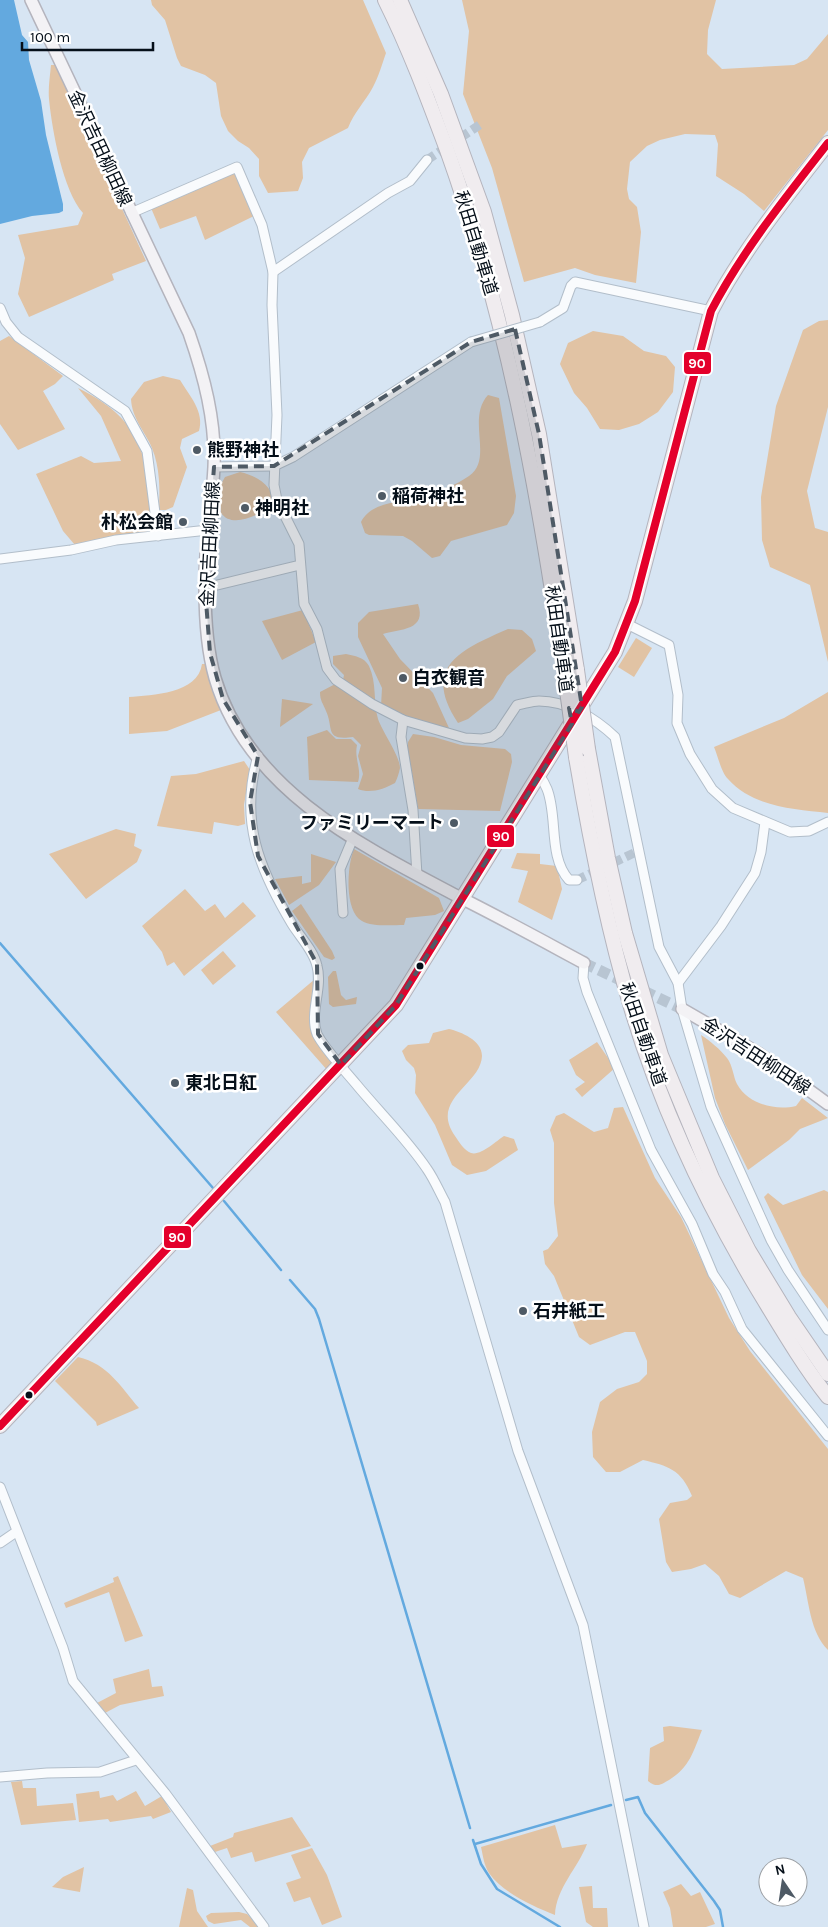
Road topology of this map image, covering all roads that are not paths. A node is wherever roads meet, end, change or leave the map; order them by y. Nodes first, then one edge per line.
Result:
1 (31, 0) edge
2 (385, 0) edge
3 (400, 0) edge
4 (828, 143) edge
5 (427, 160) tunnel mouth
6 (131, 213) junction
7 (273, 272) junction
8 (0, 308) edge
9 (711, 310) junction
10 (274, 466) junction
11 (214, 467) junction
12 (208, 530) junction
13 (158, 536) junction
14 (0, 559) edge
15 (300, 565) junction
16 (205, 588) junction
17 (627, 624) junction
18 (579, 712) junction
19 (403, 720) junction
20 (258, 756) junction
21 (539, 775) junction
22 (765, 822) junction
23 (828, 822) edge
24 (353, 838) junction
25 (417, 875) junction
26 (577, 880) dead end
27 (462, 898) junction
28 (343, 913) dead end
29 (584, 963) joint
30 (678, 983) junction
31 (682, 1009) junction
32 (341, 1066) junction
33 (828, 1104) edge
34 (828, 1330) edge
35 (828, 1374) edge
36 (828, 1398) edge
37 (0, 1426) edge
38 (828, 1436) edge
39 (0, 1487) edge
40 (16, 1532) junction
41 (0, 1543) edge
42 (136, 1760) junction
43 (0, 1777) edge
44 (264, 1927) edge
45 (644, 1927) edge

1 - 6 main road, 金沢吉田柳田線
2 - 36 highway, 秋田自動車道, bridge
3 - 35 highway, 秋田自動車道, bridge
4 - 9 highway
5 - 7 street
6 - 7 street
6 - 11 main road, 金沢吉田柳田線
7 - 10 street
8 - 13 street
9 - 10 street, bridge
9 - 17 highway
10 - 11 street
10 - 15 street
11 - 12 main road, 金沢吉田柳田線
12 - 13 street
12 - 16 main road, 金沢吉田柳田線
13 - 14 street
15 - 16 street
15 - 19 street
16 - 20 main road, 金沢吉田柳田線
17 - 18 highway
17 - 22 street
18 - 19 street
18 - 21 highway
18 - 30 street
19 - 25 street
20 - 24 main road, 金沢吉田柳田線
20 - 32 street
21 - 26 street
21 - 27 highway
22 - 23 street
22 - 30 street
24 - 25 main road, 金沢吉田柳田線
24 - 28 street
25 - 27 main road, 金沢吉田柳田線
27 - 29 main road, 金沢吉田柳田線
27 - 32 highway
29 - 38 street
30 - 31 street
31 - 33 main road, 金沢吉田柳田線
31 - 34 street
32 - 37 highway
32 - 45 street
39 - 40 street
40 - 41 street
40 - 42 street
42 - 43 street
42 - 44 street

